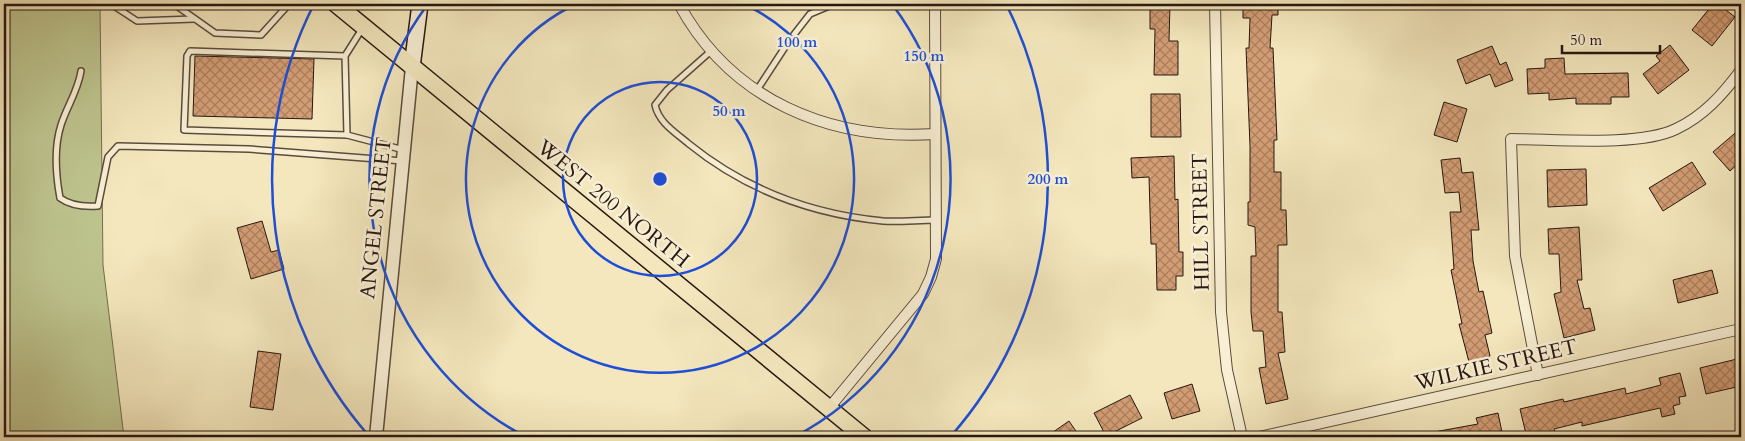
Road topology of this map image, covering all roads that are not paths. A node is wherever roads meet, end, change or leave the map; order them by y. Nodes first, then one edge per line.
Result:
1 (111, 4) edge
2 (174, 4) edge
3 (289, 4) edge
4 (336, 4) edge
5 (420, 4) edge
6 (679, 4) edge
7 (834, 4) edge
8 (935, 4) edge
9 (1216, 4) edge
10 (195, 19) junction
11 (364, 27) junction
12 (711, 51) junction
13 (345, 56) junction
14 (412, 67) junction
15 (1741, 70) edge
16 (81, 71) dead end
17 (757, 90) junction
18 (935, 134) junction
19 (347, 135) junction
20 (404, 155) junction
21 (936, 220) junction
22 (1741, 329) edge
23 (1538, 375) junction
24 (829, 408) junction
25 (376, 437) edge
26 (864, 437) edge
27 (1242, 437) edge
28 (1259, 437) edge

1 - 10 lane
2 - 10 lane
3 - 10 lane
4 - 11 main road, WEST 200 NORTH
5 - 14 main road, ANGEL STREET
6 - 12 street
7 - 17 lane
8 - 18 street
9 - 27 street, HILL STREET
11 - 13 lane
11 - 14 main road, WEST 200 NORTH
12 - 17 street
12 - 21 lane
13 - 19 lane
13 - 19 lane
14 - 20 street, ANGEL STREET
14 - 24 main road, WEST 200 NORTH
15 - 23 street
16 - 20 lane
17 - 18 street
18 - 21 street
19 - 20 lane
20 - 25 street, ANGEL STREET
21 - 24 street
22 - 23 street, WILKIE STREET
23 - 28 street, WILKIE STREET
24 - 26 main road, WEST 200 NORTH

